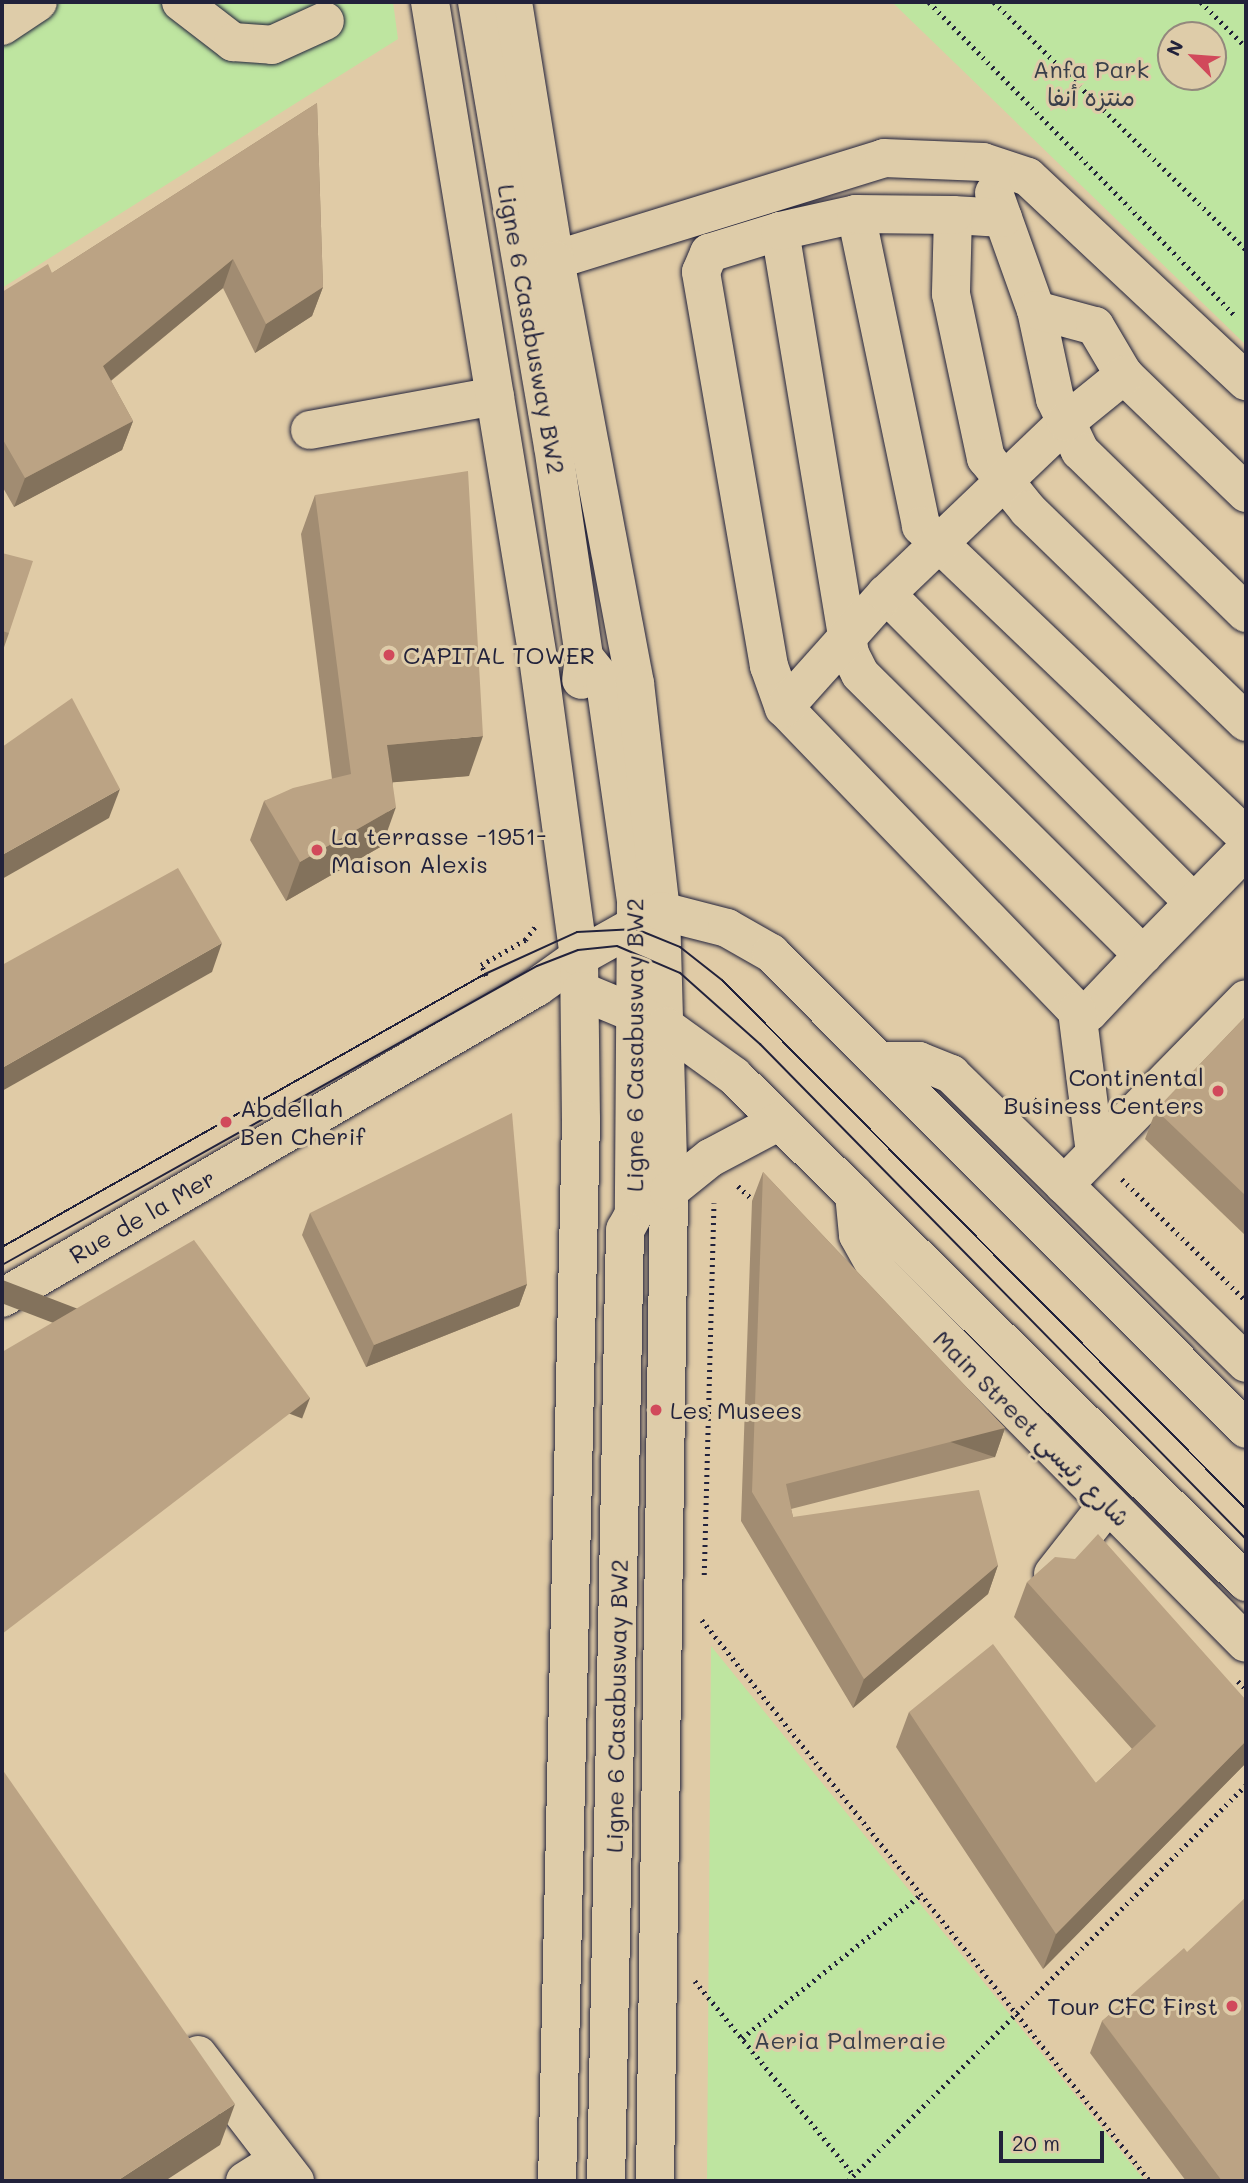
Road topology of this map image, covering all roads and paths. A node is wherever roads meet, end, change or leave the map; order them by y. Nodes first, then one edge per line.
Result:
1 (38, 2) edge
2 (181, 2) edge
3 (430, 2) edge
4 (477, 2) edge
5 (513, 2) edge
6 (929, 2) edge
7 (994, 2) edge
8 (1201, 2) edge
9 (325, 21) dead end
10 (2, 26) edge
11 (1246, 47) edge
12 (983, 162) junction
13 (856, 214) junction
14 (953, 215) junction
15 (1003, 218) junction
16 (780, 231) junction
17 (1246, 250) edge
18 (555, 260) junction
19 (1035, 310) junction
20 (1246, 327) edge
21 (1124, 375) junction
22 (1246, 381) edge
23 (495, 396) junction
24 (1066, 422) junction
25 (310, 430) dead end
26 (1004, 480) junction
27 (1246, 493) edge
28 (937, 546) junction
29 (886, 594) junction
30 (1246, 613) edge
31 (849, 630) junction
32 (784, 708) junction
33 (1246, 722) edge
34 (1246, 837) edge
35 (1246, 850) edge
36 (1194, 903) junction
37 (638, 922) junction
38 (1143, 955) junction
39 (580, 974) junction
40 (1246, 999) edge
41 (1077, 1011) junction
42 (639, 1015) junction
43 (884, 1061) junction
44 (780, 1121) junction
45 (1095, 1153) junction
46 (1064, 1185) junction
47 (669, 1191) junction
48 (854, 1194) junction
49 (2, 1298) edge
50 (1246, 1301) edge
51 (1246, 1363) edge
52 (1246, 1429) edge
53 (1108, 1504) junction
54 (1054, 1574) edge
55 (1246, 1582) edge
56 (702, 1620) dead end
57 (1246, 1643) edge
58 (1246, 1786) edge
59 (922, 1894) junction
60 (689, 1973) dead end
61 (1017, 2013) junction
62 (178, 2028) edge
63 (742, 2038) junction
64 (287, 2171) edge
65 (854, 2175) junction
66 (245, 2181) edge
67 (557, 2181) edge
68 (606, 2181) edge
69 (655, 2181) edge
70 (848, 2181) edge
71 (1150, 2181) edge

1 - 10 main road
2 - 9 main road
3 - 23 main road
4 - 37 main road, Ligne 6 Casabusway BW2
5 - 18 main road
6 - 20 path
7 - 17 path
8 - 11 path
12 - 15 main road
12 - 18 main road
12 - 22 main road
13 - 14 main road
13 - 16 main road
13 - 28 main road
14 - 15 main road
14 - 26 main road
15 - 19 main road
16 - 31 main road
16 - 32 main road
18 - 37 main road
19 - 21 main road
19 - 24 main road
21 - 24 main road
21 - 27 main road
23 - 25 main road
23 - 39 main road
24 - 26 main road
24 - 30 main road
26 - 28 main road
26 - 33 main road
28 - 29 main road
28 - 34 main road
29 - 31 main road
29 - 36 main road
31 - 32 main road
31 - 38 main road
32 - 41 main road
35 - 36 main road
36 - 38 main road
37 - 39 main road
37 - 42 main road
37 - 42 main road, Ligne 6 Casabusway BW2
37 - 43 main road
38 - 41 main road
39 - 42 main road, Main Street شارع رئيسي
39 - 49 main road, Rue de la Mer
39 - 67 main road
40 - 45 main road
41 - 45 main road
42 - 44 main road, Main Street شارع رئيسي
42 - 47 main road
42 - 68 main road, Ligne 6 Casabusway BW2
43 - 46 main road
43 - 52 main road
44 - 47 main road
44 - 48 main road, Main Street شارع رئيسي
45 - 46 main road
45 - 50 path
46 - 51 main road
47 - 69 main road
48 - 53 main road, Main Street شارع رئيسي
48 - 55 main road, Main Street شارع رئيسي
53 - 54 main road
53 - 57 main road, Main Street شارع رئيسي
56 - 59 path
58 - 61 path
59 - 61 path
59 - 63 path
60 - 63 path
61 - 65 path
61 - 71 path
62 - 64 main road
63 - 65 path
64 - 66 main road
65 - 70 path

